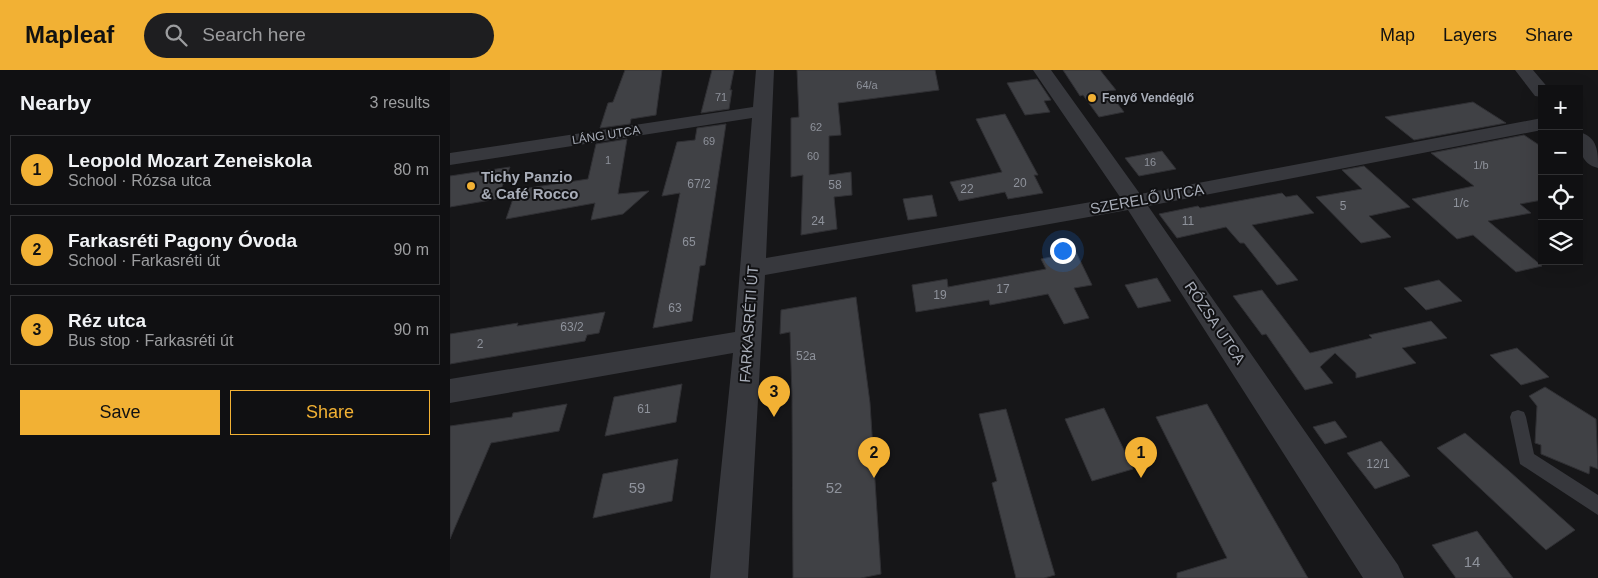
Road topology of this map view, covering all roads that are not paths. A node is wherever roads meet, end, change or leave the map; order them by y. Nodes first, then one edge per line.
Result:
1 (765, 70) edge
2 (1042, 70) edge
3 (1524, 70) edge
4 (1538, 87) edge
5 (762, 111) junction
6 (1538, 125) edge
7 (1583, 143) edge
8 (450, 159) edge
9 (1598, 162) edge
10 (1134, 202) junction
11 (752, 269) junction
12 (748, 340) junction
13 (450, 391) edge
14 (1518, 417) dead end
15 (1598, 506) edge
16 (729, 578) edge
17 (1384, 578) edge

1 - 5 street, FARKASRÉTI ÚT
2 - 10 street, RÓZSA UTCA
3 - 4 street
5 - 8 street, LÁNG UTCA
5 - 11 street, FARKASRÉTI ÚT
6 - 10 street, SZERELŐ UTCA
7 - 9 street
10 - 11 street, SZERELŐ UTCA
10 - 17 street, RÓZSA UTCA
11 - 12 street, FARKASRÉTI ÚT
12 - 13 street
12 - 16 street, FARKASRÉTI ÚT
14 - 15 lane

